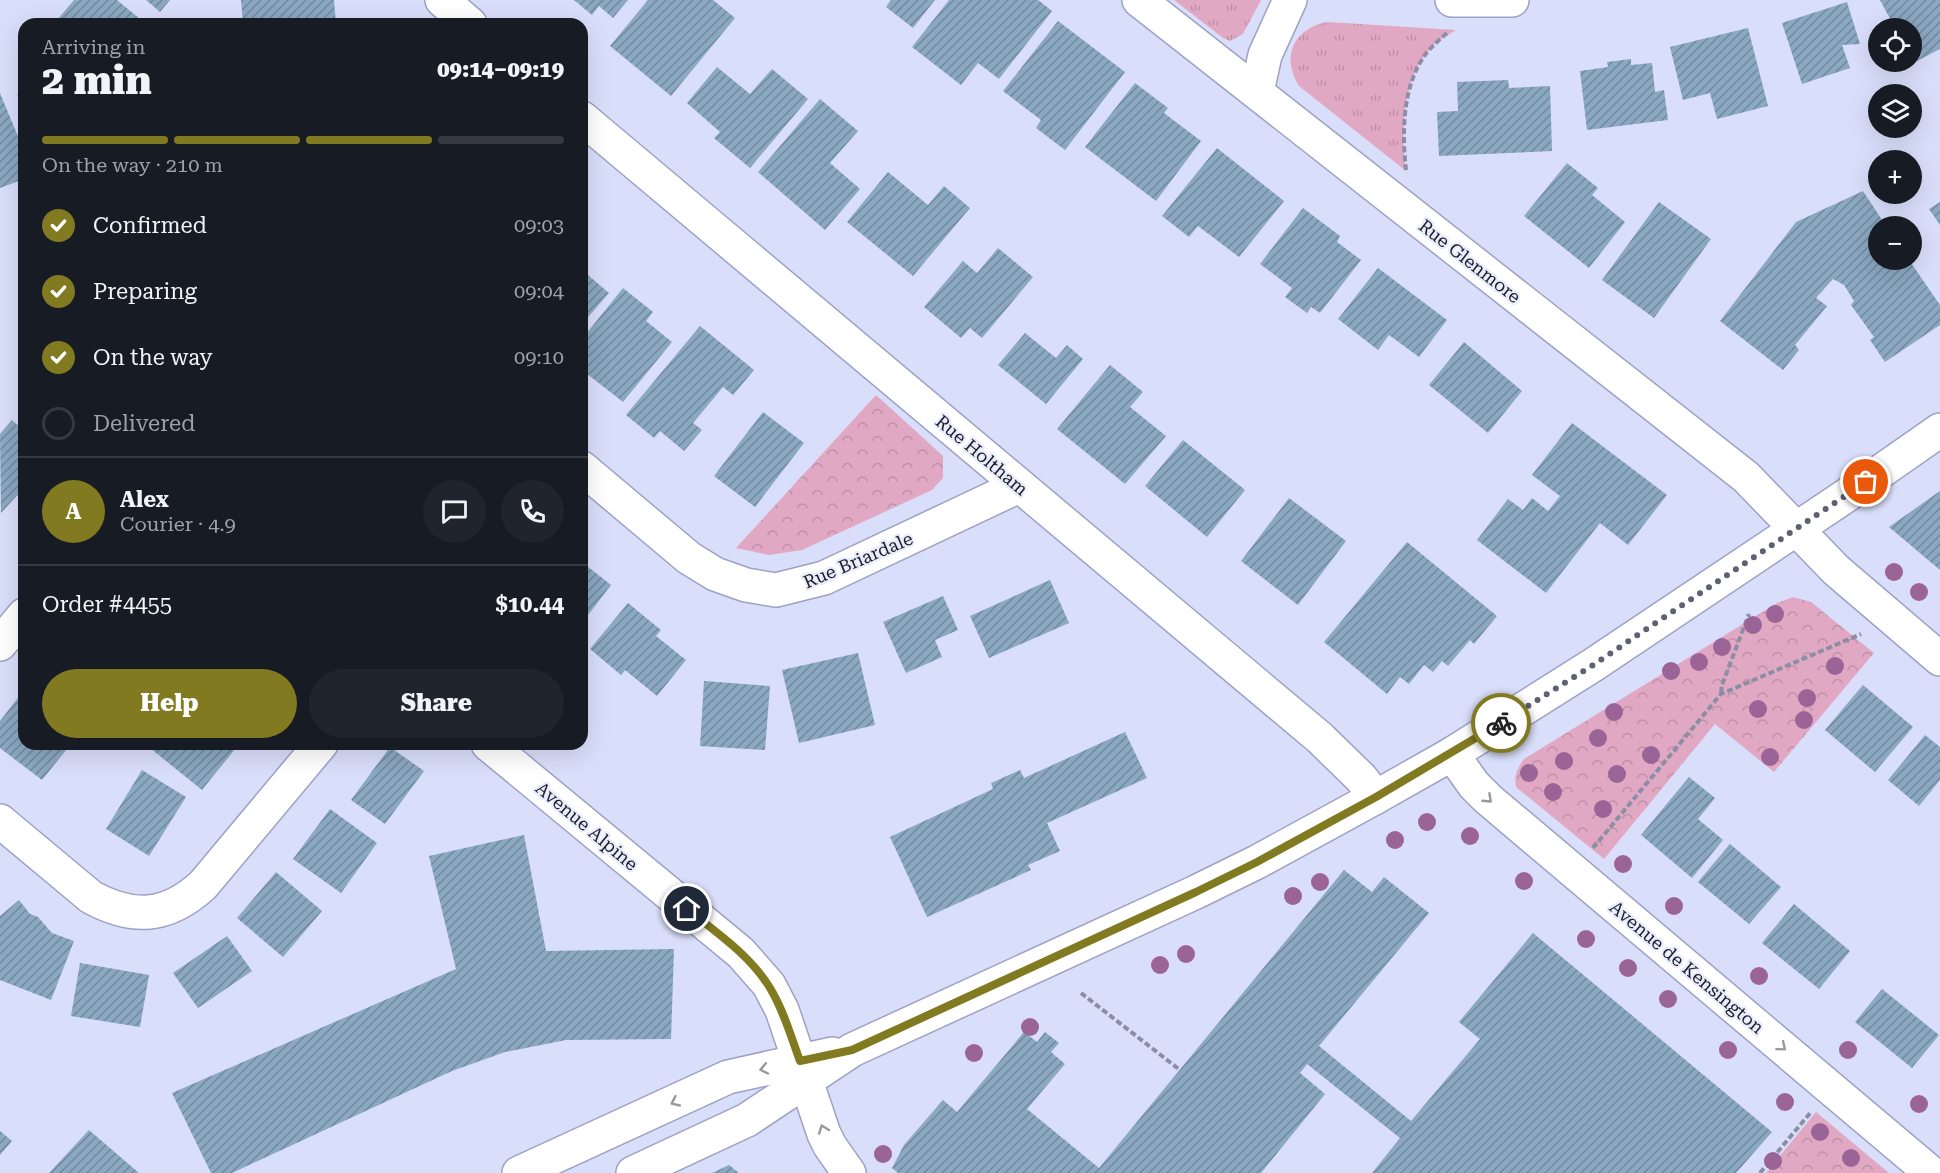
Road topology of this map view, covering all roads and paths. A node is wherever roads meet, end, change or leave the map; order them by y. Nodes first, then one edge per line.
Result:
1 (1138, 0) edge
2 (1290, 0) edge
3 (1512, 0) edge
4 (1453, 13) edge
5 (1257, 92) junction
6 (588, 123) edge
7 (1404, 210) junction
8 (1940, 430) edge
9 (588, 473) edge
10 (1019, 486) junction
11 (1796, 529) junction
12 (1749, 614) dead end
13 (18, 622) edge
14 (1859, 635) dead end
15 (0, 644) edge
16 (1940, 659) edge
17 (1721, 694) junction
18 (316, 750) edge
19 (495, 750) edge
20 (1452, 754) junction
21 (1376, 797) junction
22 (0, 821) edge
23 (1588, 853) dead end
24 (1081, 993) dead end
25 (1180, 1070) dead end
26 (803, 1071) junction
27 (1814, 1108) dead end
28 (519, 1173) edge
29 (633, 1173) edge
30 (849, 1173) edge
31 (1760, 1173) edge
32 (1931, 1173) edge

1 - 5 street, Rue Glenmore
2 - 5 street
3 - 4 street
4 - 7 path
5 - 7 street, Rue Glenmore
6 - 10 street, Rue Holtham
7 - 11 street, Rue Glenmore
8 - 11 street
9 - 10 street, Rue Briardale
10 - 21 street, Rue Holtham
11 - 16 street, Rue Glenmore
11 - 20 street
12 - 17 path
13 - 15 street
14 - 17 path
17 - 23 path
18 - 22 street
19 - 26 street, Avenue Alpine
20 - 21 street
20 -> 32 street, Avenue de Kensington
21 - 26 street
24 - 25 path
26 -> 28 street
26 - 29 street
30 -> 26 street, Avenue Alpine
27 - 31 path

